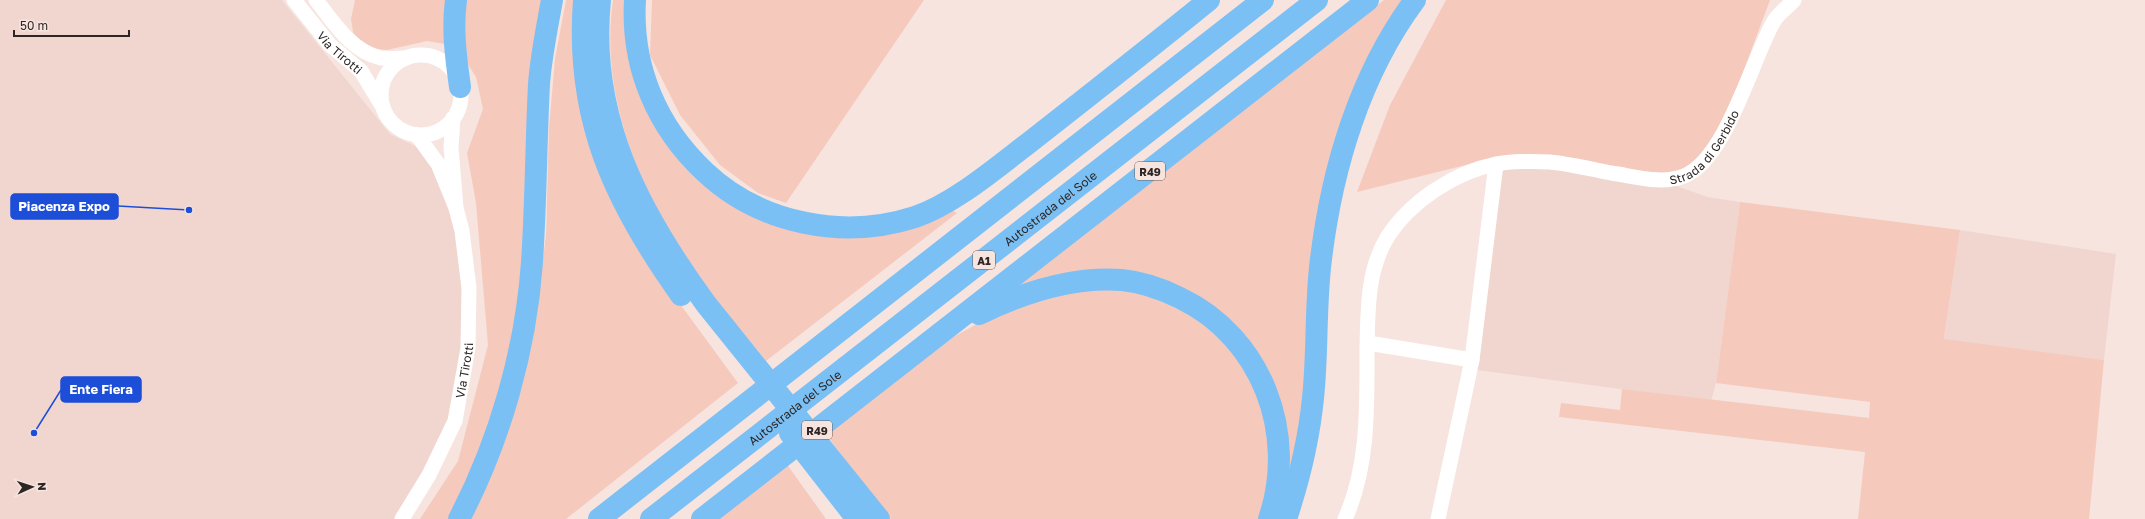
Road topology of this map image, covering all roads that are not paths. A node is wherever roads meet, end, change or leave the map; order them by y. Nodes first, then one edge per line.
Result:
1 (294, 0) edge
2 (316, 0) edge
3 (456, 0) edge
4 (552, 0) edge
5 (584, 0) edge
6 (600, 0) edge
7 (635, 0) edge
8 (1209, 0) edge
9 (1263, 0) edge
10 (1317, 0) edge
11 (1368, 0) edge
12 (1415, 0) edge
13 (1794, 0) edge
14 (406, 58) junction
15 (460, 87) junction
16 (383, 107) junction
17 (454, 118) junction
18 (417, 135) junction
19 (1496, 164) junction
20 (456, 208) junction
21 (931, 342) junction
22 (1368, 343) junction
23 (730, 344) junction
24 (1472, 360) junction
25 (832, 473) junction
26 (402, 519) edge
27 (459, 519) edge
28 (599, 519) edge
29 (651, 519) edge
30 (702, 519) edge
31 (857, 519) edge
32 (880, 519) edge
33 (1269, 519) edge
34 (1286, 519) edge
35 (1345, 519) edge
36 (1438, 519) edge

1 - 16 street, Via Tirotti
2 - 14 street, Via Tirotti
3 - 15 highway
4 - 27 highway
5 - 23 highway
6 - 23 highway
7 - 8 highway
9 - 28 highway
10 - 29 highway, Autostrada del Sole / A1
11 - 21 highway, R49
12 - 34 highway
13 - 19 street, Strada di Gerbido
14 - 15 street
14 - 16 street
15 - 17 street
16 - 18 street
17 - 18 street
17 - 20 street, Via Tirotti
18 - 20 street, Via Tirotti
19 - 22 street, Strada di Gerbido
19 - 24 street
20 - 26 street, Via Tirotti
21 - 30 highway, R49
21 - 33 highway
22 - 24 street
22 - 35 street, Strada di Gerbido
23 - 25 highway
24 - 36 street
25 - 31 highway
25 - 32 highway

